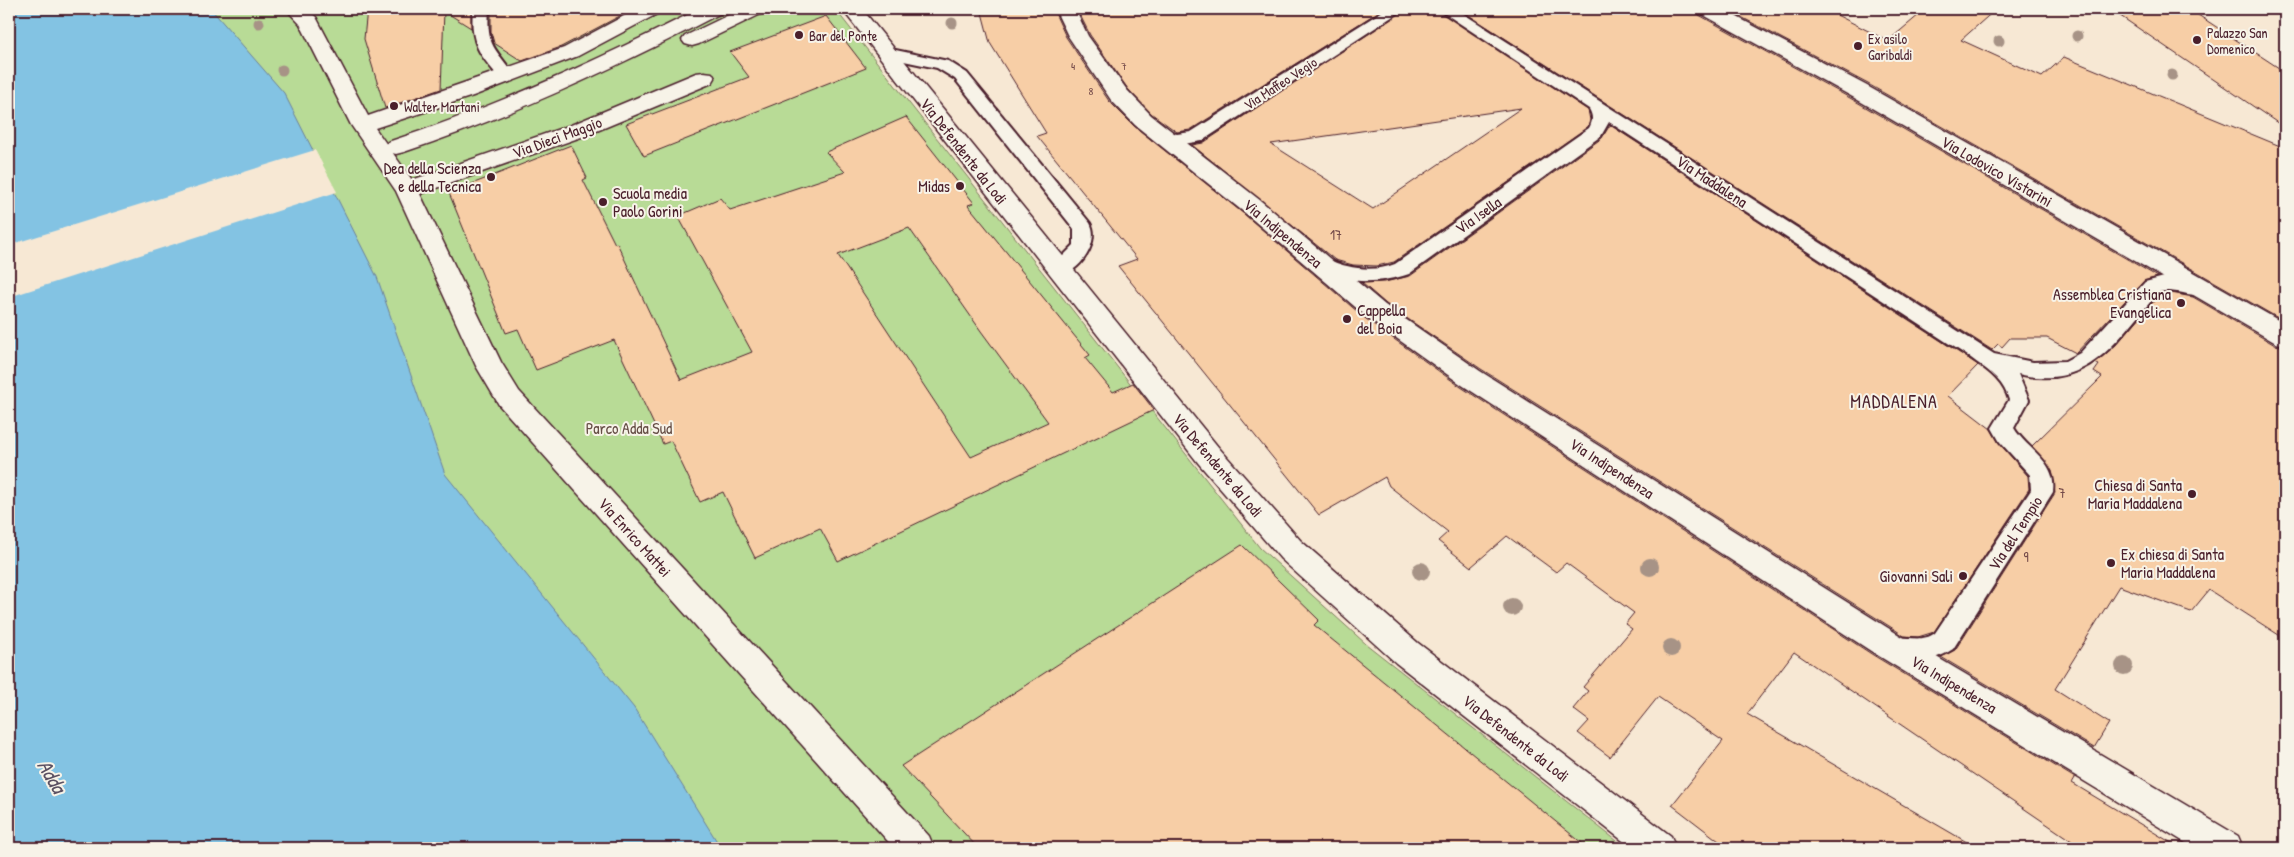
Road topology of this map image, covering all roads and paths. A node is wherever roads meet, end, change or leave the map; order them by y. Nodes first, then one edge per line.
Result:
1 (296, 9) edge
2 (481, 9) edge
3 (652, 9) edge
4 (714, 9) edge
5 (756, 9) edge
6 (1065, 9) edge
7 (1396, 9) edge
8 (1446, 9) edge
9 (1707, 9) edge
10 (851, 10) edge
11 (886, 53) junction
12 (507, 76) junction
13 (704, 78) dead end
14 (1592, 102) junction
15 (490, 113) junction
16 (362, 124) junction
17 (1159, 135) junction
18 (396, 147) dead end
19 (407, 190) junction
20 (1319, 264) junction
21 (1059, 270) junction
22 (2205, 290) junction
23 (2285, 336) edge
24 (1978, 353) junction
25 (1885, 643) junction
26 (917, 848) edge
27 (1659, 848) edge
28 (2226, 848) edge

1 - 16 street, Via Enrico Mattei
2 - 12 lane
3 - 12 street
4 - 15 street
5 - 15 street
6 - 17 street, Via Indipendenza
7 - 17 lane, Via Maffeo Vegio
8 - 14 lane, Via Maddalena
9 - 22 street, Via Lodovico Vistarini
10 - 11 street, Via Defendente da Lodi
11 - 21 street, Via Defendente da Lodi
11 - 21 lane
12 - 16 street
13 - 19 street, Via Dieci Maggio
14 - 20 lane, Via Isella
14 - 24 lane, Via Maddalena
15 - 18 street
16 - 19 street, Via Enrico Mattei
17 - 20 street, Via Indipendenza
19 - 26 street, Via Enrico Mattei
20 - 25 street, Via Indipendenza
21 - 27 street, Via Defendente da Lodi
22 - 23 street, Via Lodovico Vistarini
22 - 24 lane
24 - 25 lane, Via del Tempio
25 - 28 street, Via Indipendenza

